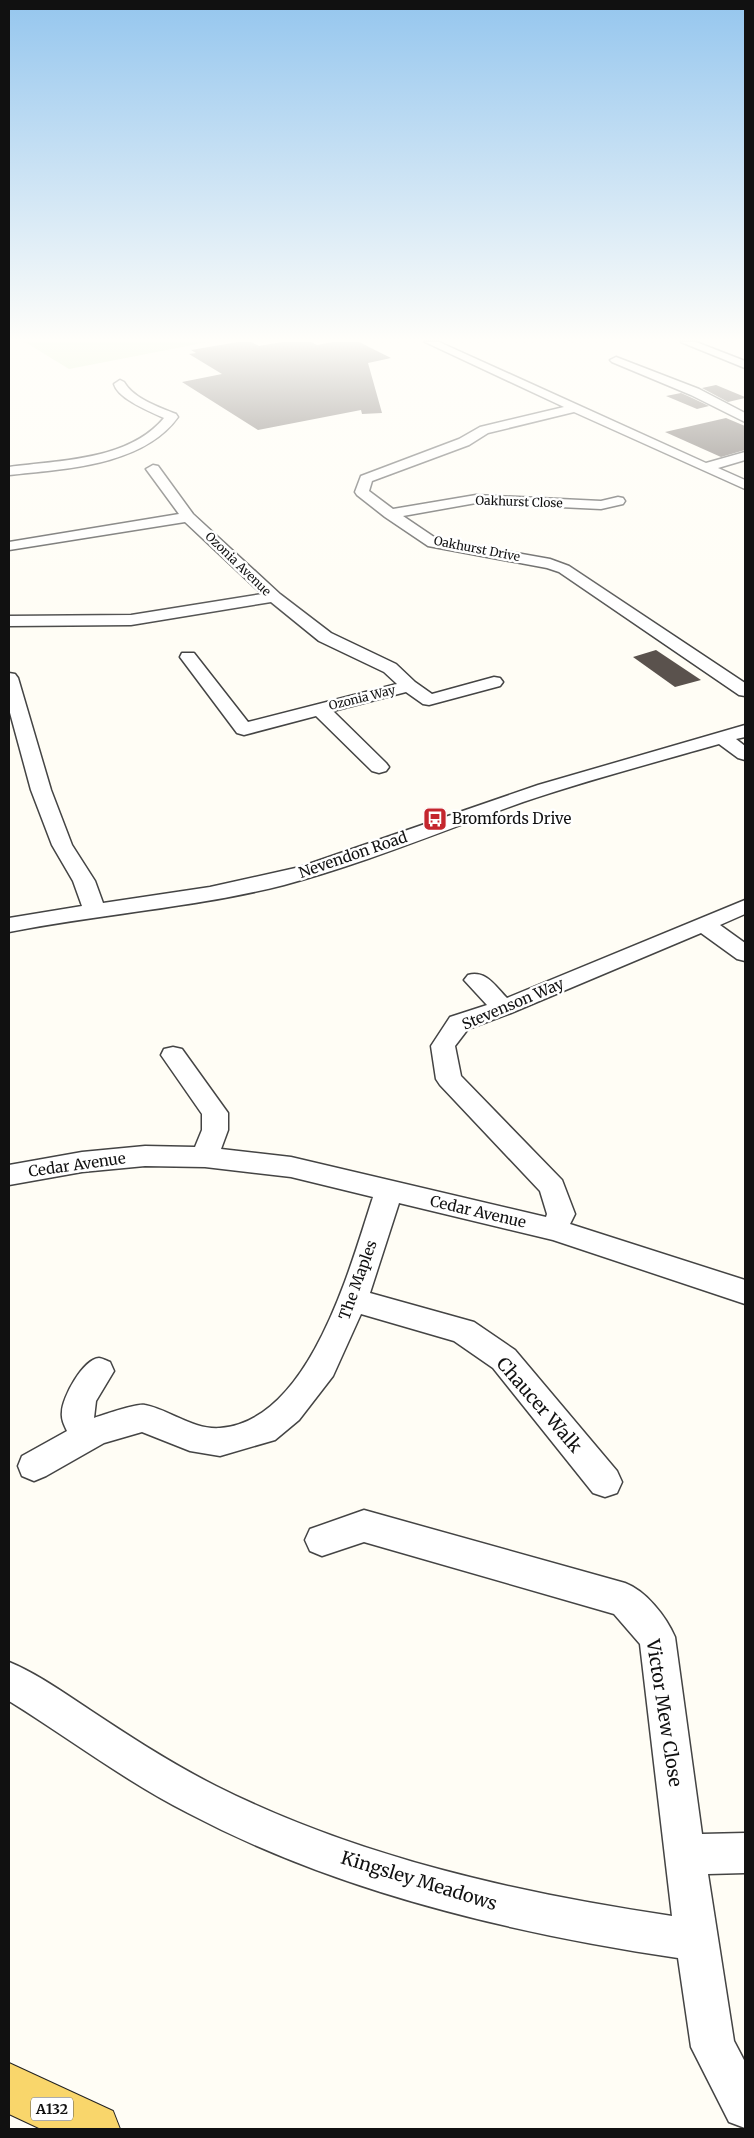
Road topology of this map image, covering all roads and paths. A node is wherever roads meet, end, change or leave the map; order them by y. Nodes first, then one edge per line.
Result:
1 (140, 442) edge
2 (464, 442) edge
3 (650, 442) edge
4 (745, 456) edge
5 (705, 467) junction
6 (152, 469) dead end
7 (9, 472) edge
8 (745, 485) edge
9 (618, 501) dead end
10 (390, 514) junction
11 (188, 516) junction
12 (9, 546) edge
13 (274, 596) junction
14 (9, 621) edge
15 (188, 657) dead end
16 (745, 670) edge
17 (722, 676) junction
18 (9, 678) edge
19 (494, 682) dead end
20 (410, 686) junction
21 (745, 691) edge
22 (429, 700) junction
23 (320, 709) junction
24 (432, 719) dead end
25 (745, 731) edge
26 (722, 738) junction
27 (745, 754) edge
28 (379, 767) dead end
29 (745, 906) edge
30 (94, 909) junction
31 (704, 924) junction
32 (9, 925) edge
33 (745, 954) edge
34 (476, 980) dead end
35 (503, 1008) junction
36 (173, 1055) dead end
37 (205, 1157) junction
38 (9, 1176) edge
39 (389, 1191) junction
40 (554, 1230) junction
41 (745, 1292) edge
42 (353, 1300) junction
43 (99, 1371) dead end
44 (86, 1436) junction
45 (34, 1466) dead end
46 (605, 1482) dead end
47 (322, 1540) dead end
48 (9, 1680) edge
49 (745, 1853) edge
50 (685, 1854) junction
51 (696, 1940) junction
52 (9, 2088) edge
53 (745, 2106) edge
54 (95, 2129) edge

1 - 7 street
2 - 10 street, Oakhurst Drive
3 - 5 street
4 - 5 street
5 - 8 street
6 - 11 street, Ozonia Avenue
9 - 10 street, Oakhurst Close
10 - 17 street, Oakhurst Drive
11 - 12 street
11 - 13 street, Ozonia Avenue
13 - 14 street, Ozonia Avenue
13 - 20 street, Ozonia Way
15 - 23 street, Ozonia Way
16 - 17 street
17 - 21 street, Oakhurst Drive
18 - 30 street
19 - 22 street
20 - 22 street
20 - 23 street, Ozonia Way
22 - 24 street
23 - 28 street
25 - 26 street, Nevendon Road
26 - 27 street
26 - 30 street, Nevendon Road
29 - 31 street, Stevenson Way
30 - 32 street, Nevendon Road
31 - 33 street
31 - 35 street, Stevenson Way
34 - 35 street
35 - 40 street, Stevenson Way
36 - 37 street
37 - 38 street, Cedar Avenue
37 - 39 street, Cedar Avenue
39 - 40 street, Cedar Avenue
39 - 42 street, The Maples
40 - 41 street, Cedar Avenue
42 - 44 street, The Maples
42 - 46 street, Chaucer Walk
43 - 44 street
44 - 45 street, The Maples
47 - 50 street, Victor Mew Close
48 - 51 street, Kingsley Meadows
49 - 50 street
50 - 51 street, Victor Mew Close
51 - 53 street
52 - 54 main road, A132

